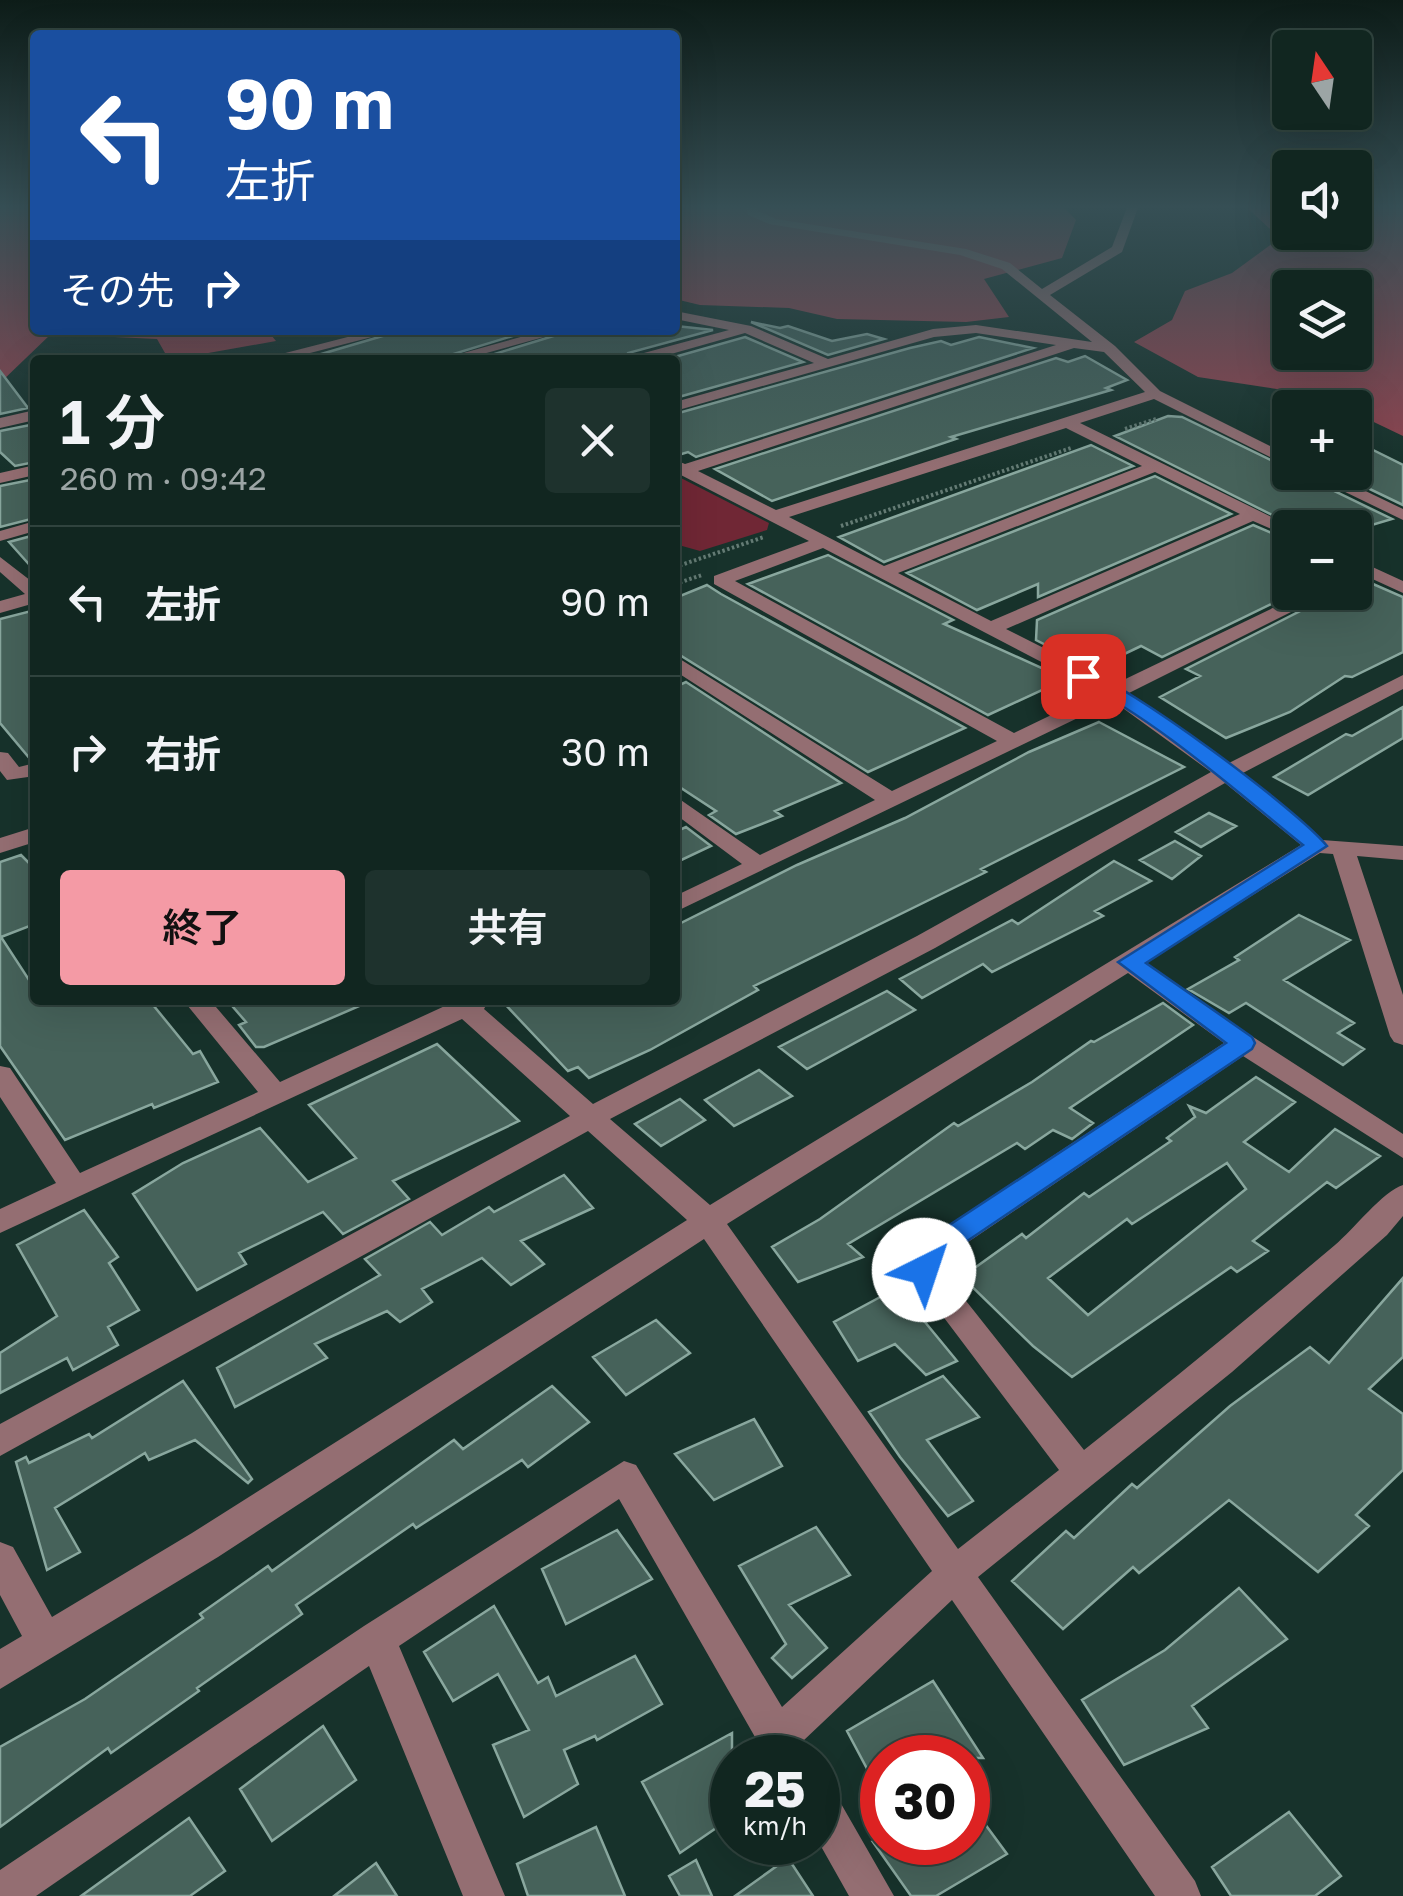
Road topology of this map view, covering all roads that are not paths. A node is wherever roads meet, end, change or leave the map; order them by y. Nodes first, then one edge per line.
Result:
1 (1042, 294) edge
2 (680, 316) edge
3 (746, 329) junction
4 (378, 335) edge
5 (542, 335) edge
6 (1074, 344) junction
7 (1110, 349) junction
8 (294, 355) edge
9 (464, 355) edge
10 (652, 355) edge
11 (824, 362) junction
12 (1155, 394) junction
13 (680, 405) edge
14 (30, 416) edge
15 (1066, 422) junction
16 (0, 423) edge
17 (1272, 453) edge
18 (1156, 466) junction
19 (680, 468) edge
20 (680, 468) edge
21 (30, 471) edge
22 (0, 478) edge
23 (1350, 490) edge
24 (1254, 514) junction
25 (1403, 515) edge
26 (775, 516) junction
27 (1272, 523) edge
28 (30, 527) edge
29 (0, 536) edge
30 (818, 539) junction
31 (0, 562) edge
32 (883, 572) junction
33 (1372, 575) edge
34 (1403, 588) edge
35 (30, 591) edge
36 (30, 598) edge
37 (0, 607) edge
38 (1285, 610) edge
39 (990, 628) junction
40 (680, 665) edge
41 (1403, 681) edge
42 (1114, 692) junction
43 (1013, 741) junction
44 (0, 758) edge
45 (30, 770) edge
46 (1226, 773) junction
47 (892, 801) junction
48 (680, 807) edge
49 (30, 836) edge
50 (0, 846) edge
51 (1330, 847) junction
52 (1403, 853) edge
53 (757, 864) junction
54 (680, 902) edge
55 (1130, 962) junction
56 (200, 1005) edge
57 (464, 1005) edge
58 (470, 1005) edge
59 (1403, 1036) edge
60 (1243, 1043) junction
61 (0, 1075) edge
62 (275, 1094) junction
63 (588, 1118) junction
64 (1402, 1144) edge
65 (75, 1188) junction
66 (1403, 1196) edge
67 (708, 1221) junction
68 (0, 1222) edge
69 (0, 1441) edge
70 (1081, 1472) junction
71 (0, 1559) edge
72 (953, 1574) junction
73 (377, 1639) junction
74 (46, 1643) junction
75 (0, 1670) edge
76 (775, 1735) edge
77 (796, 1735) edge
78 (840, 1839) edge
79 (0, 1895) edge
80 (484, 1896) edge
81 (874, 1896) edge
82 (1180, 1896) edge

1 - 7 street
2 - 3 street
3 - 10 street
3 - 11 street
4 - 8 street
5 - 9 street
6 - 7 street
6 - 11 street
6 - 19 street
7 - 12 street
11 - 13 street
12 - 15 street
12 - 17 street
14 - 16 street
15 - 18 street
15 - 26 street
18 - 24 street
18 - 32 street
20 - 26 street
21 - 22 street
23 - 25 street
24 - 27 street
24 - 39 street
26 - 30 street
28 - 29 street
30 - 32 street
30 - 43 street
31 - 35 street
32 - 39 street
33 - 34 street
36 - 37 street
38 - 42 street
39 - 42 street
40 - 47 street
41 - 46 street
42 - 43 street
42 - 46 street
43 - 47 street
44 - 45 street
46 - 51 street
46 - 63 street
47 - 53 street
48 - 53 street
49 - 50 street
51 - 52 street
51 - 55 street
51 - 59 street
53 - 54 street
55 - 60 street
55 - 67 street
56 - 62 street
57 - 62 street
58 - 63 street
60 - 64 street
60 - 70 street
61 - 65 street
62 - 65 street
63 - 67 street
63 - 69 street
65 - 68 street
66 - 70 street
67 - 72 street
67 - 74 street
70 - 72 street
71 - 74 street
72 - 77 street
72 - 82 street
73 - 76 street
73 - 79 street
73 - 80 street
74 - 75 street
78 - 81 street

